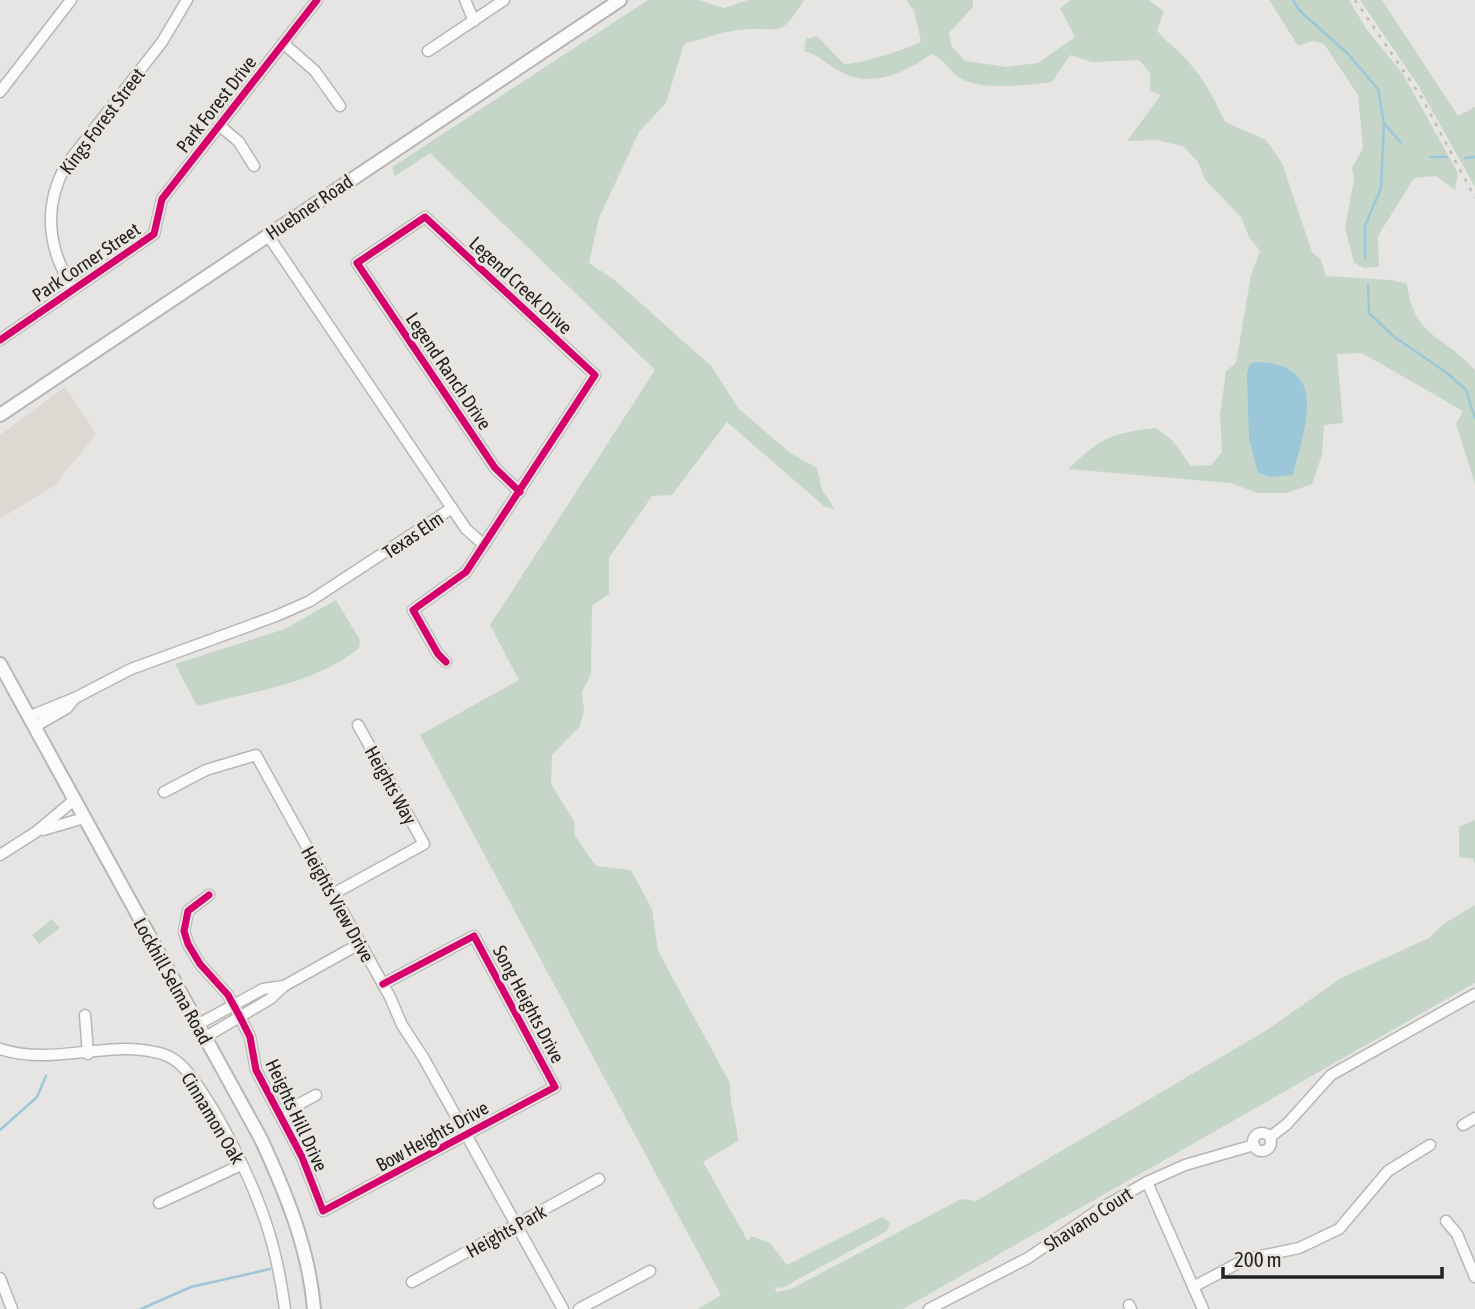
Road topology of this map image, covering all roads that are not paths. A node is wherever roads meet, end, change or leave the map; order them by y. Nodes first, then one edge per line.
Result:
1 (71, 0) edge
2 (187, 0) edge
3 (317, 0) edge
4 (465, 0) edge
5 (504, 0) edge
6 (620, 0) edge
7 (474, 21) junction
8 (283, 43) junction
9 (428, 51) dead end
10 (0, 92) edge
11 (340, 106) dead end
12 (219, 125) junction
13 (254, 166) dead end
14 (154, 234) joint
15 (267, 234) junction
16 (357, 263) joint
17 (73, 289) junction
18 (0, 340) edge
19 (0, 415) edge
20 (520, 492) junction
21 (452, 508) junction
22 (484, 545) junction
23 (446, 662) dead end
24 (0, 664) edge
25 (31, 722) junction
26 (358, 725) dead end
27 (164, 792) dead end
28 (74, 800) junction
29 (84, 818) junction
30 (36, 832) junction
31 (0, 855) edge
32 (333, 894) junction
33 (209, 895) dead end
34 (361, 943) junction
35 (383, 984) junction
36 (284, 986) junction
37 (1475, 994) edge
38 (234, 1005) junction
39 (85, 1015) dead end
40 (240, 1017) junction
41 (197, 1025) junction
42 (204, 1038) junction
43 (0, 1049) edge
44 (88, 1054) junction
45 (555, 1087) joint
46 (316, 1095) dead end
47 (281, 1114) junction
48 (1475, 1118) edge
49 (1463, 1125) dead end
50 (465, 1136) junction
51 (1430, 1144) dead end
52 (241, 1165) junction
53 (599, 1179) dead end
54 (1147, 1182) junction
55 (159, 1203) dead end
56 (323, 1211) joint
57 (1446, 1221) dead end
58 (517, 1225) junction
59 (650, 1271) dead end
60 (1475, 1277) edge
61 (0, 1278) edge
62 (412, 1282) dead end
63 (1193, 1287) junction
64 (12, 1309) edge
65 (285, 1309) edge
66 (314, 1309) edge
67 (563, 1309) edge
68 (579, 1309) edge
69 (929, 1309) edge
70 (1203, 1309) edge

1 - 10 street
2 - 17 street, Kings Forest Street
3 - 8 street, Park Forest Drive
4 - 7 street
5 - 7 street
6 - 15 main road, Huebner Road
7 - 9 street
8 - 11 street
8 - 12 street, Park Forest Drive
12 - 13 street
12 - 14 street, Park Forest Drive
14 - 17 street, Park Corner Street
15 - 19 main road, Huebner Road
15 - 21 street, Texas Elm
16 - 20 street, Legend Ranch Drive
16 - 20 street, Legend Creek Drive
17 - 18 street, Park Corner Street
20 - 22 street
21 - 22 street
21 - 25 street, Texas Elm
22 - 23 street
24 - 25 main road, Lockhill Selma Road
25 - 28 main road, Lockhill Selma Road
26 - 32 street, Heights Way
27 - 32 street, Heights View Drive
28 - 29 main road, Lockhill Selma Road
28 - 30 street
29 - 30 street
29 - 41 main road, Lockhill Selma Road
30 - 31 street
32 - 34 street, Heights View Drive
33 - 38 street, Heights Hill Drive
34 - 35 street, Heights View Drive
34 - 36 street
35 - 45 street, Song Heights Drive
35 - 50 street, Heights View Drive
36 - 38 street
36 - 40 street
37 - 54 street, Shavano Court
38 - 40 street, Heights Hill Drive
38 - 41 street
39 - 44 street
40 - 42 street
40 - 47 street, Heights Hill Drive
41 - 42 main road, Lockhill Selma Road
42 - 66 main road, Lockhill Selma Road
43 - 44 street, Cinnamon Oak
44 - 52 street, Cinnamon Oak
45 - 50 street, Bow Heights Drive
46 - 47 street
47 - 56 street, Heights Hill Drive
48 - 49 street
50 - 56 street, Bow Heights Drive
50 - 58 street, Heights View Drive
51 - 63 street
52 - 55 street
52 - 65 street, Cinnamon Oak
53 - 58 street, Heights Park
54 - 63 street
54 - 69 street, Shavano Court
57 - 60 street
58 - 62 street, Heights Park
58 - 67 street, Heights View Drive
59 - 68 street
61 - 64 street
63 - 70 street

